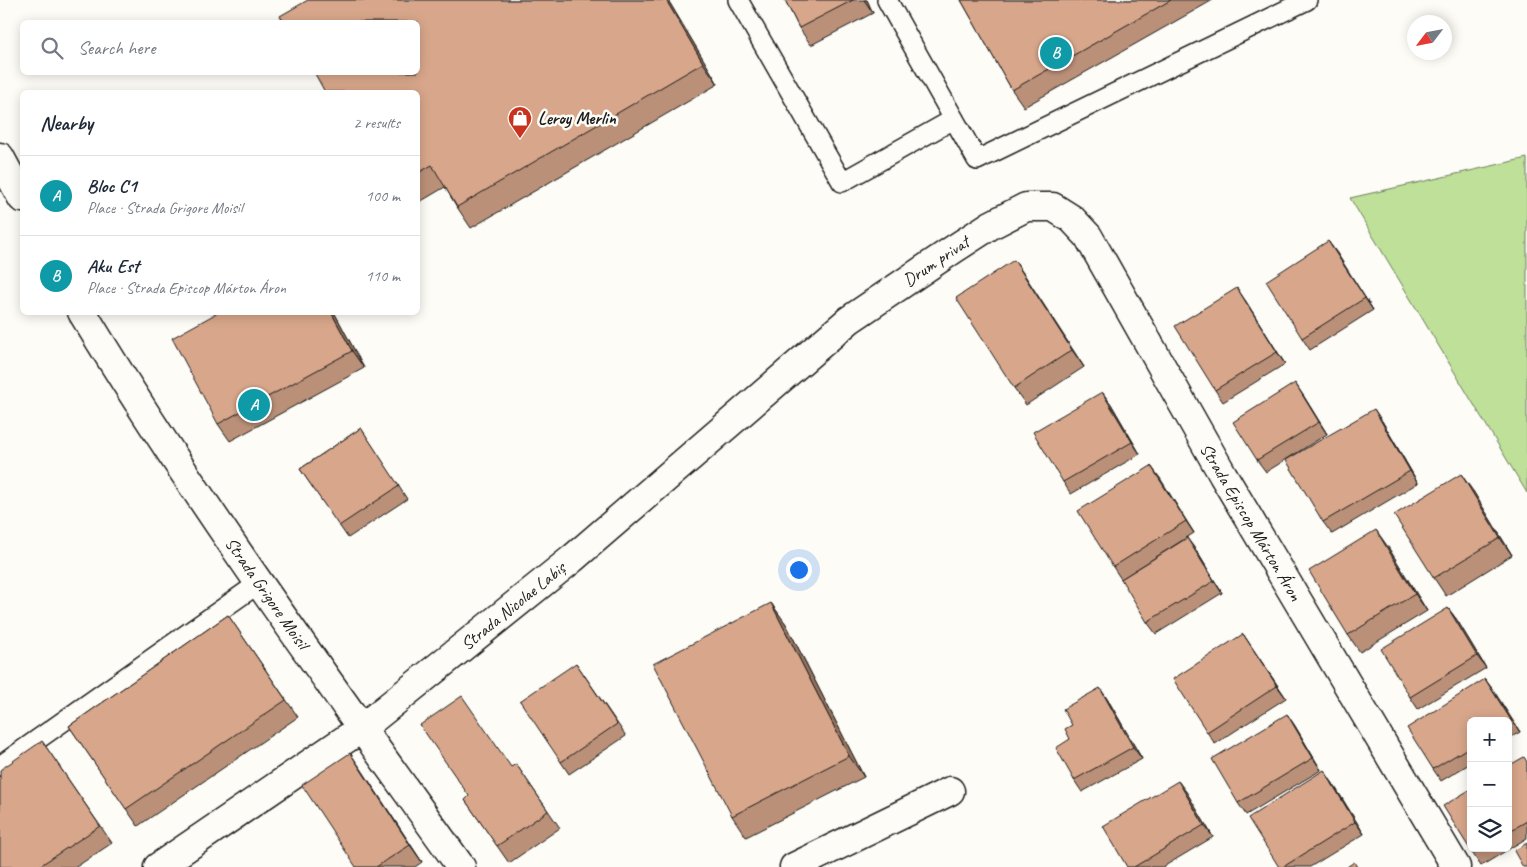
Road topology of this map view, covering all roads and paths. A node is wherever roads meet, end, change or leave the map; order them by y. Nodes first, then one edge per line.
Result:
1 (738, 0) edge
2 (888, 0) edge
3 (1307, 0) edge
4 (954, 118) junction
5 (0, 157) edge
6 (20, 194) edge
7 (1026, 207) joint
8 (84, 315) edge
9 (850, 320) joint
10 (259, 583) junction
11 (362, 728) junction
12 (0, 766) edge
13 (950, 791) dead end
14 (158, 867) edge
15 (461, 867) edge
16 (794, 867) edge
17 (1456, 867) edge

1 - 4 lane
2 - 4 lane
3 - 4 lane
5 - 6 street
7 - 9 street, Drum privat
7 - 17 street, Strada Episcop Márton Áron
8 - 10 street, Strada Grigore Moisil
9 - 11 street, Strada Nicolae Labiș
10 - 11 street, Strada Grigore Moisil
10 - 12 lane
11 - 14 street, Strada Nicolae Labiș
11 - 15 street, Strada Grigore Moisil
13 - 16 street

